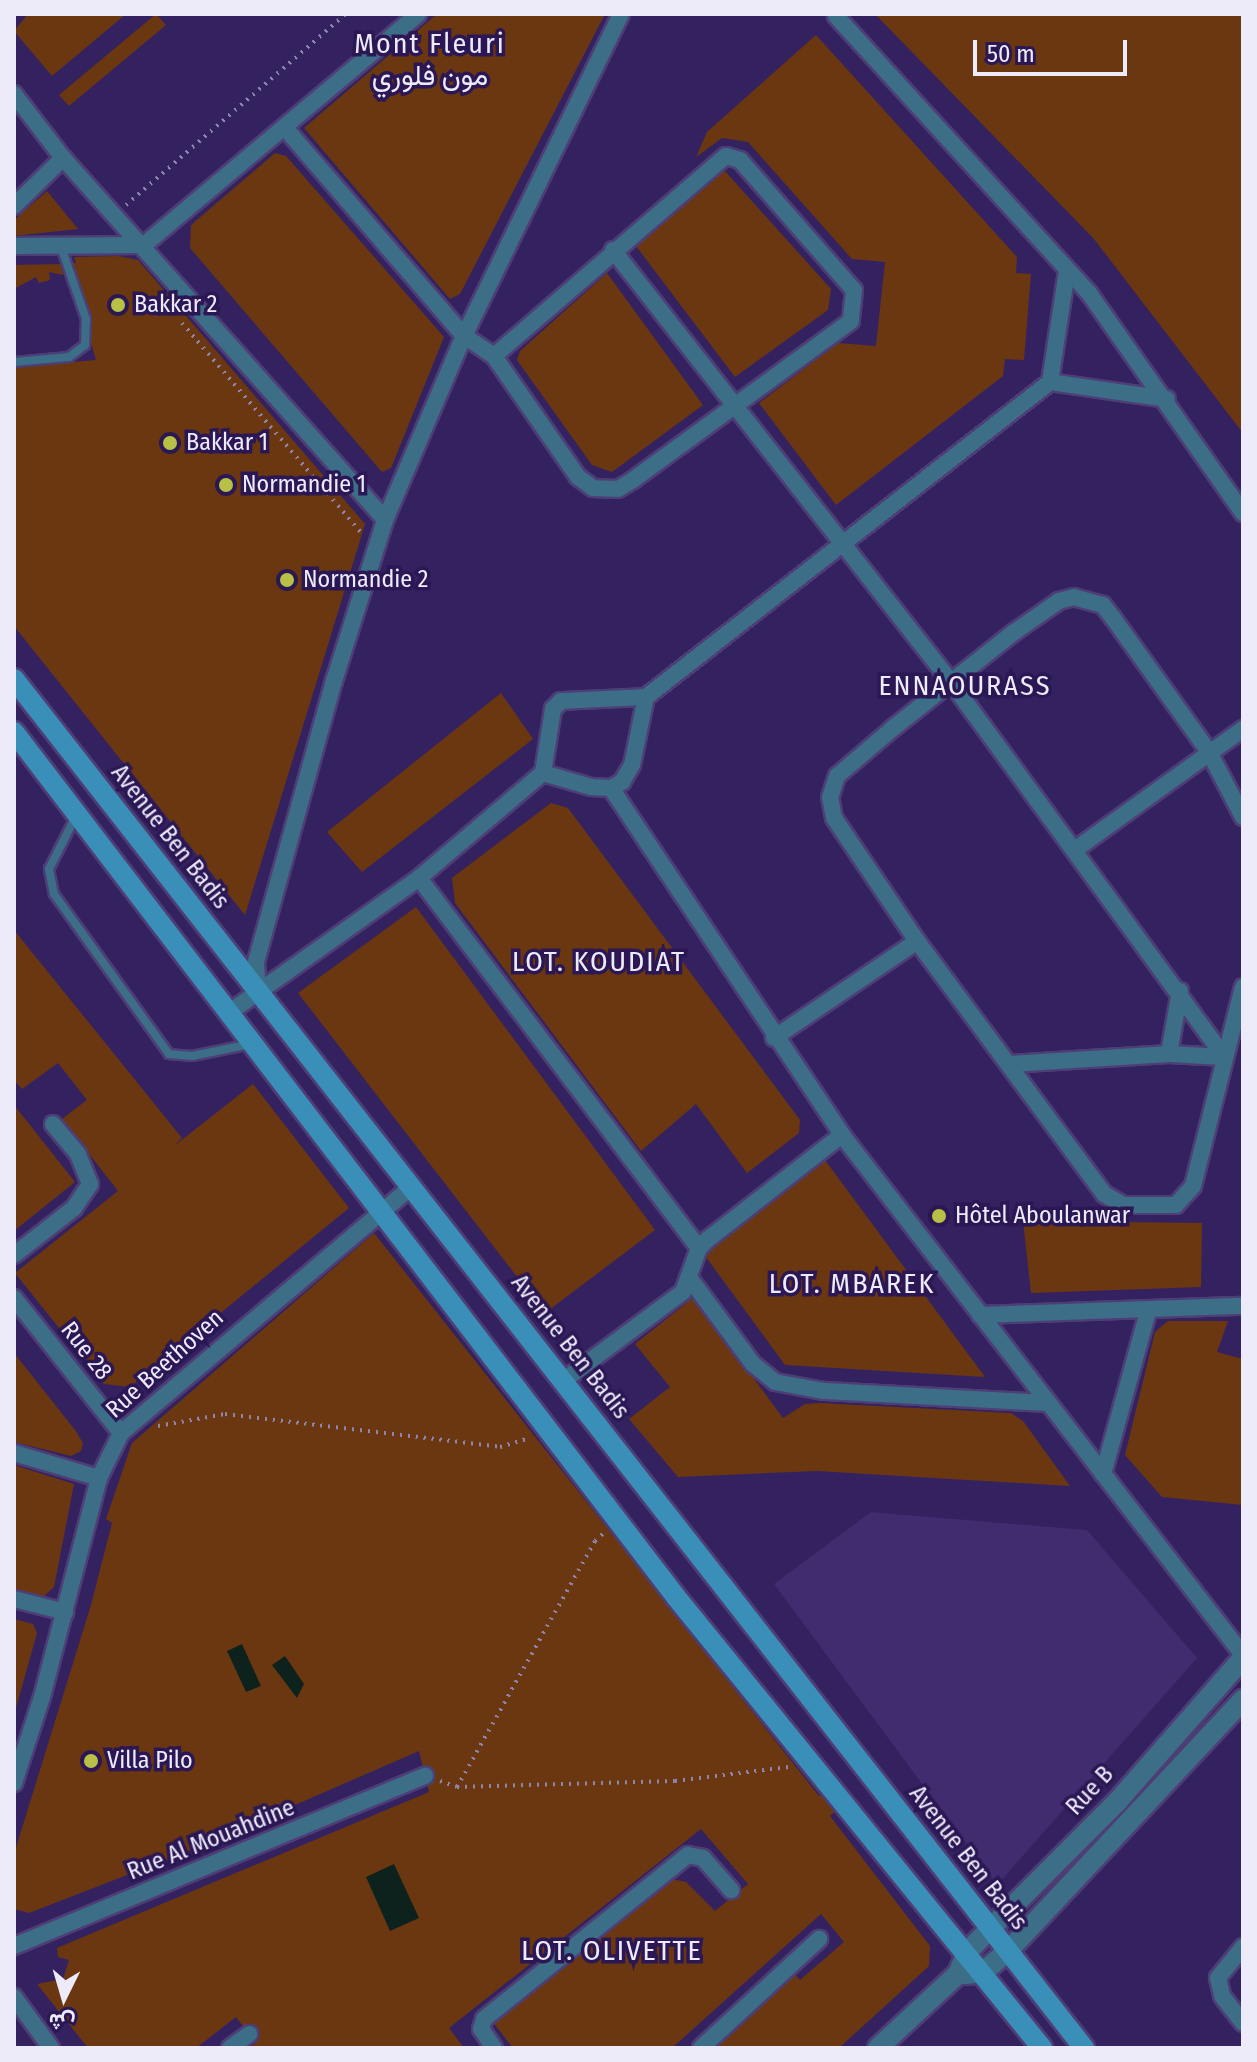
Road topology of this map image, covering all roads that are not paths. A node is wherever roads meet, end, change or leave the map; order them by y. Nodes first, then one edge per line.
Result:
1 (418, 14) edge
2 (621, 14) edge
3 (836, 16) dead end
4 (14, 94) edge
5 (285, 128) junction
6 (63, 158) junction
7 (14, 206) edge
8 (60, 244) junction
9 (144, 245) junction
10 (14, 246) edge
11 (613, 250) junction
12 (1067, 271) junction
13 (464, 336) junction
14 (494, 356) junction
15 (14, 362) edge
16 (1050, 382) junction
17 (1167, 399) junction
18 (730, 406) junction
19 (1243, 513) edge
20 (385, 520) junction
21 (837, 543) junction
22 (14, 679) edge
23 (951, 682) junction
24 (646, 697) junction
25 (1243, 729) edge
26 (14, 732) edge
27 (1209, 752) junction
28 (543, 773) junction
29 (611, 788) junction
30 (77, 814) junction
31 (1243, 817) edge
32 (1076, 849) junction
33 (419, 878) junction
34 (917, 941) junction
35 (1243, 987) edge
36 (258, 991) junction
37 (1180, 991) junction
38 (230, 1012) junction
39 (774, 1038) junction
40 (255, 1043) junction
41 (1169, 1054) junction
42 (1224, 1057) junction
43 (1010, 1064) junction
44 (53, 1124) dead end
45 (842, 1135) junction
46 (411, 1187) junction
47 (380, 1210) junction
48 (699, 1248) junction
49 (14, 1255) edge
50 (691, 1280) junction
51 (14, 1298) edge
52 (1243, 1306) edge
53 (1148, 1312) junction
54 (980, 1315) junction
55 (563, 1381) junction
56 (1048, 1403) junction
57 (121, 1433) junction
58 (14, 1453) edge
59 (1103, 1474) junction
60 (99, 1478) junction
61 (14, 1599) edge
62 (65, 1612) junction
63 (1243, 1657) edge
64 (1243, 1700) edge
65 (425, 1776) road end
66 (14, 1783) edge
67 (731, 1890) dead end
68 (990, 1930) junction
69 (819, 1939) dead end
70 (14, 1946) edge
71 (1243, 1947) edge
72 (968, 1951) junction
73 (1008, 1951) junction
74 (983, 1972) junction
75 (958, 1974) junction
76 (14, 1997) edge
77 (1243, 2023) edge
78 (249, 2034) dead end
79 (51, 2048) edge
80 (230, 2048) edge
81 (494, 2048) edge
82 (701, 2048) edge
83 (878, 2048) edge
84 (1042, 2048) edge
85 (1084, 2048) edge

1 - 5 street
2 - 13 street
3 - 12 street
4 - 6 street
5 - 9 street
5 - 13 street
6 - 7 street
6 - 9 street
8 - 9 street
8 - 10 street
8 - 15 lane
9 - 20 street
11 - 14 street
11 - 18 street
11 - 18 street
12 - 16 street
12 - 17 street
13 - 14 street
13 - 20 street
14 - 18 street
16 - 17 street
16 - 21 street
17 - 19 street
18 - 21 street
20 - 36 street
21 - 23 street
21 - 24 street
22 - 36 main road, Avenue Ben Badis
23 - 27 street
23 - 32 street
23 - 34 street
24 - 28 street
24 - 29 street
25 - 27 street
26 - 30 main road
27 - 31 street
27 - 32 street
28 - 29 street
28 - 33 street
29 - 39 street
30 - 38 main road
30 - 40 lane
32 - 37 street
33 - 36 street
33 - 48 street
34 - 39 street
34 - 43 street
35 - 42 street
36 - 38 street
36 - 46 main road, Avenue Ben Badis
37 - 41 street
37 - 42 street
38 - 40 main road
39 - 45 street
40 - 47 main road
41 - 42 street
41 - 43 street
42 - 43 street
44 - 49 street
45 - 48 street
45 - 54 street
46 - 47 street, Rue Beethoven
46 - 55 main road, Avenue Ben Badis
47 - 57 street, Rue Beethoven
47 - 72 main road
48 - 50 street
50 - 55 street
50 - 56 street
51 - 57 street, Rue 28
52 - 53 street
53 - 54 street
53 - 59 street
54 - 56 street
55 - 68 main road, Avenue Ben Badis
56 - 59 street
57 - 60 street, Rue Beethoven
58 - 60 street
59 - 63 street
60 - 62 street, Rue Beethoven
61 - 62 street
62 - 66 street, Rue Beethoven
63 - 68 street, Rue B
64 - 73 street
65 - 70 street, Rue Al Mouahdine
67 - 81 street
68 - 72 street, Rue B
68 - 73 main road, Avenue Ben Badis
69 - 82 street
71 - 77 street
72 - 74 main road
72 - 75 street
73 - 74 street
73 - 85 main road, Avenue Ben Badis
74 - 75 street
74 - 84 main road
75 - 83 street
76 - 79 street
78 - 80 street

